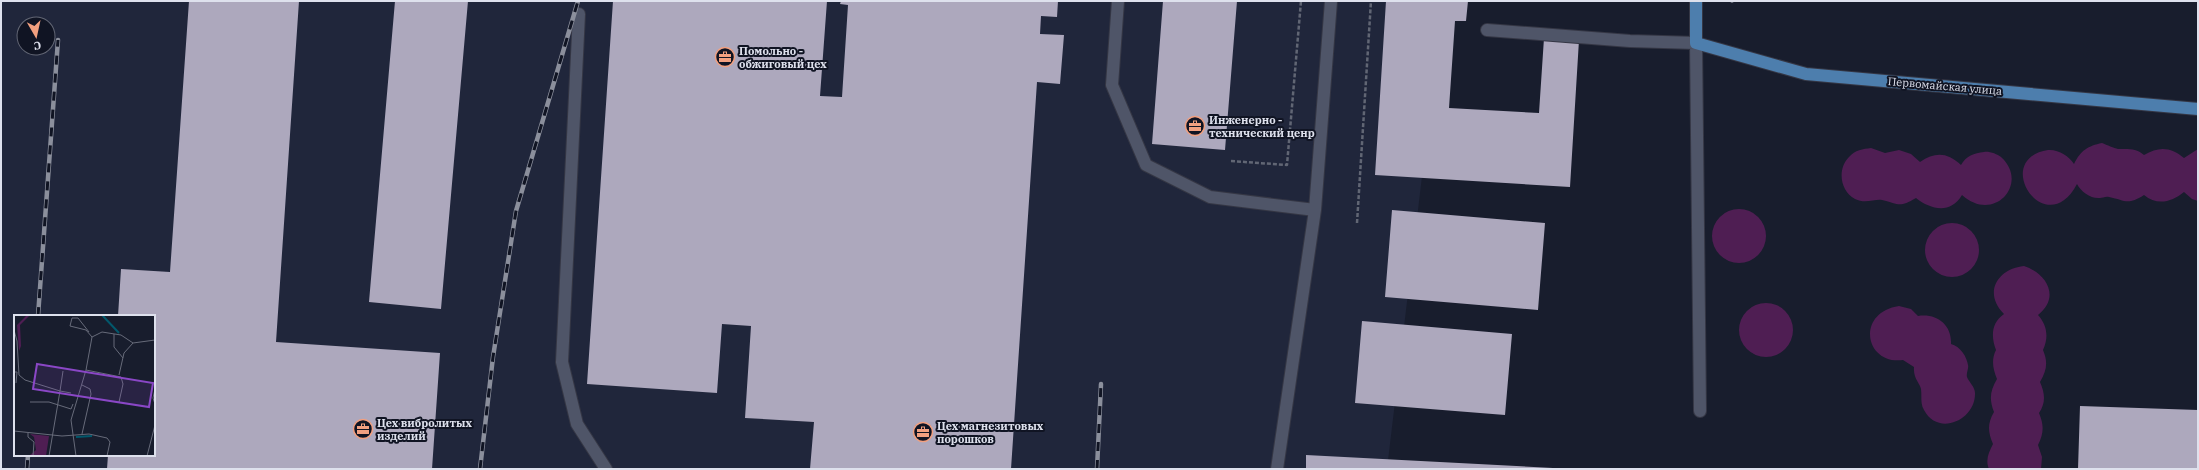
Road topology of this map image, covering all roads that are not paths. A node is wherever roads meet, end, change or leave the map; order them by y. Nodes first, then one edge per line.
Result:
1 (1118, 1) edge
2 (1331, 1) edge
3 (1696, 1) edge
4 (579, 14) dead end
5 (1487, 30) dead end
6 (1696, 43) junction
7 (2198, 109) edge
8 (1315, 210) junction
9 (1700, 411) dead end
10 (606, 469) edge
11 (1277, 469) edge

1 - 8 lane
2 - 8 lane
3 - 6 main road
4 - 10 lane
5 - 6 lane
6 - 7 main road, Первомайская улица
6 - 9 lane
8 - 11 lane

